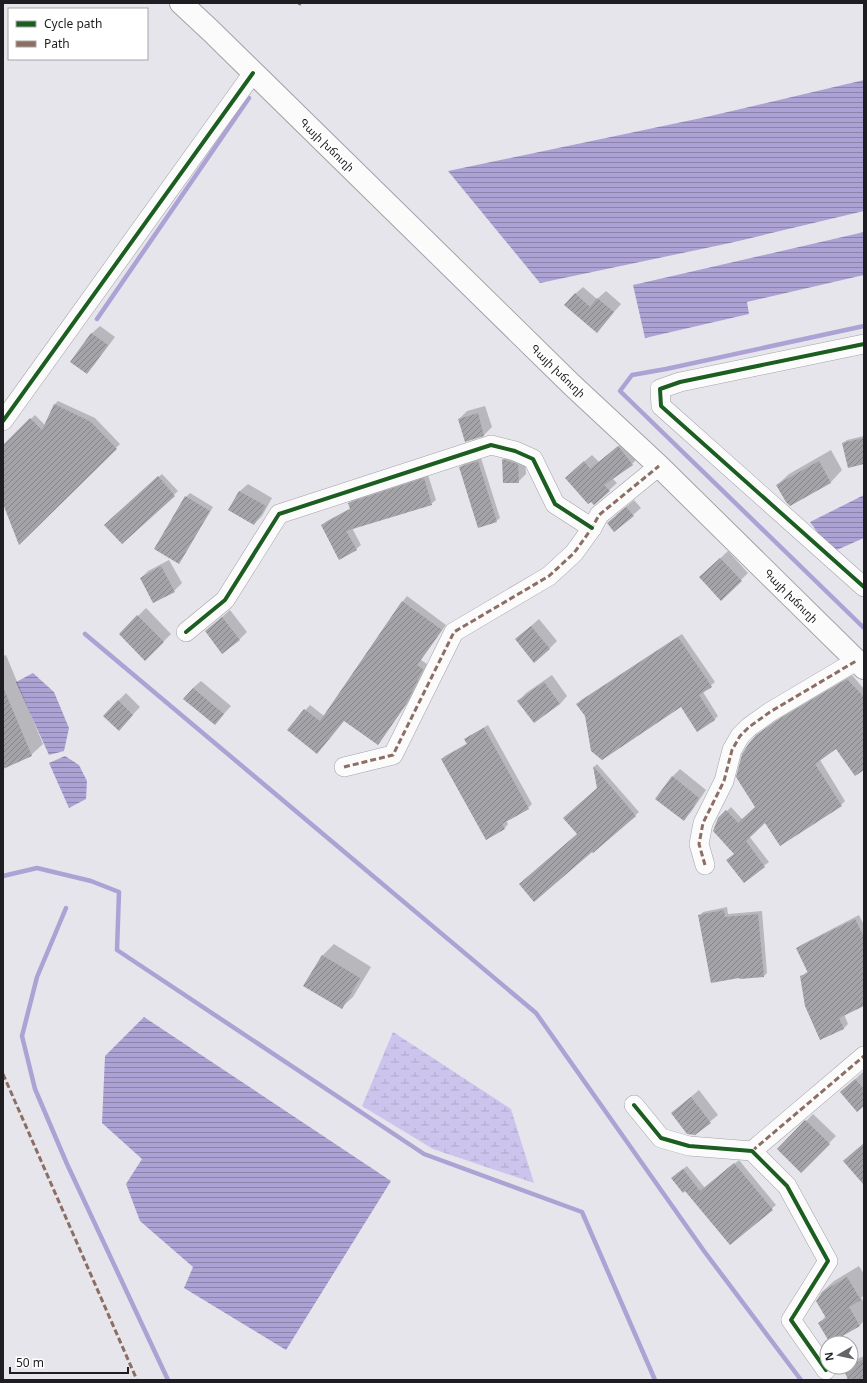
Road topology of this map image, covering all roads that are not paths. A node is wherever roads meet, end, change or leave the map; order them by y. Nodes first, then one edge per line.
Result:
1 (181, 3) edge
2 (254, 73) junction
3 (864, 344) edge
4 (3, 421) edge
5 (659, 466) junction
6 (592, 528) junction
7 (864, 588) edge
8 (186, 632) dead end
9 (860, 665) edge
10 (344, 767) dead end
11 (705, 864) dead end
12 (864, 1056) edge
13 (634, 1105) dead end
14 (752, 1151) junction
15 (819, 1360) edge

1 - 2 main road, Գայի խճուղի
2 - 4 street
2 - 5 main road, Գայի խճուղի
3 - 7 street
5 - 6 street
5 - 9 main road, Գայի խճուղի
6 - 8 street
6 - 10 street
9 - 11 street
12 - 14 street
13 - 14 street
14 - 15 street

